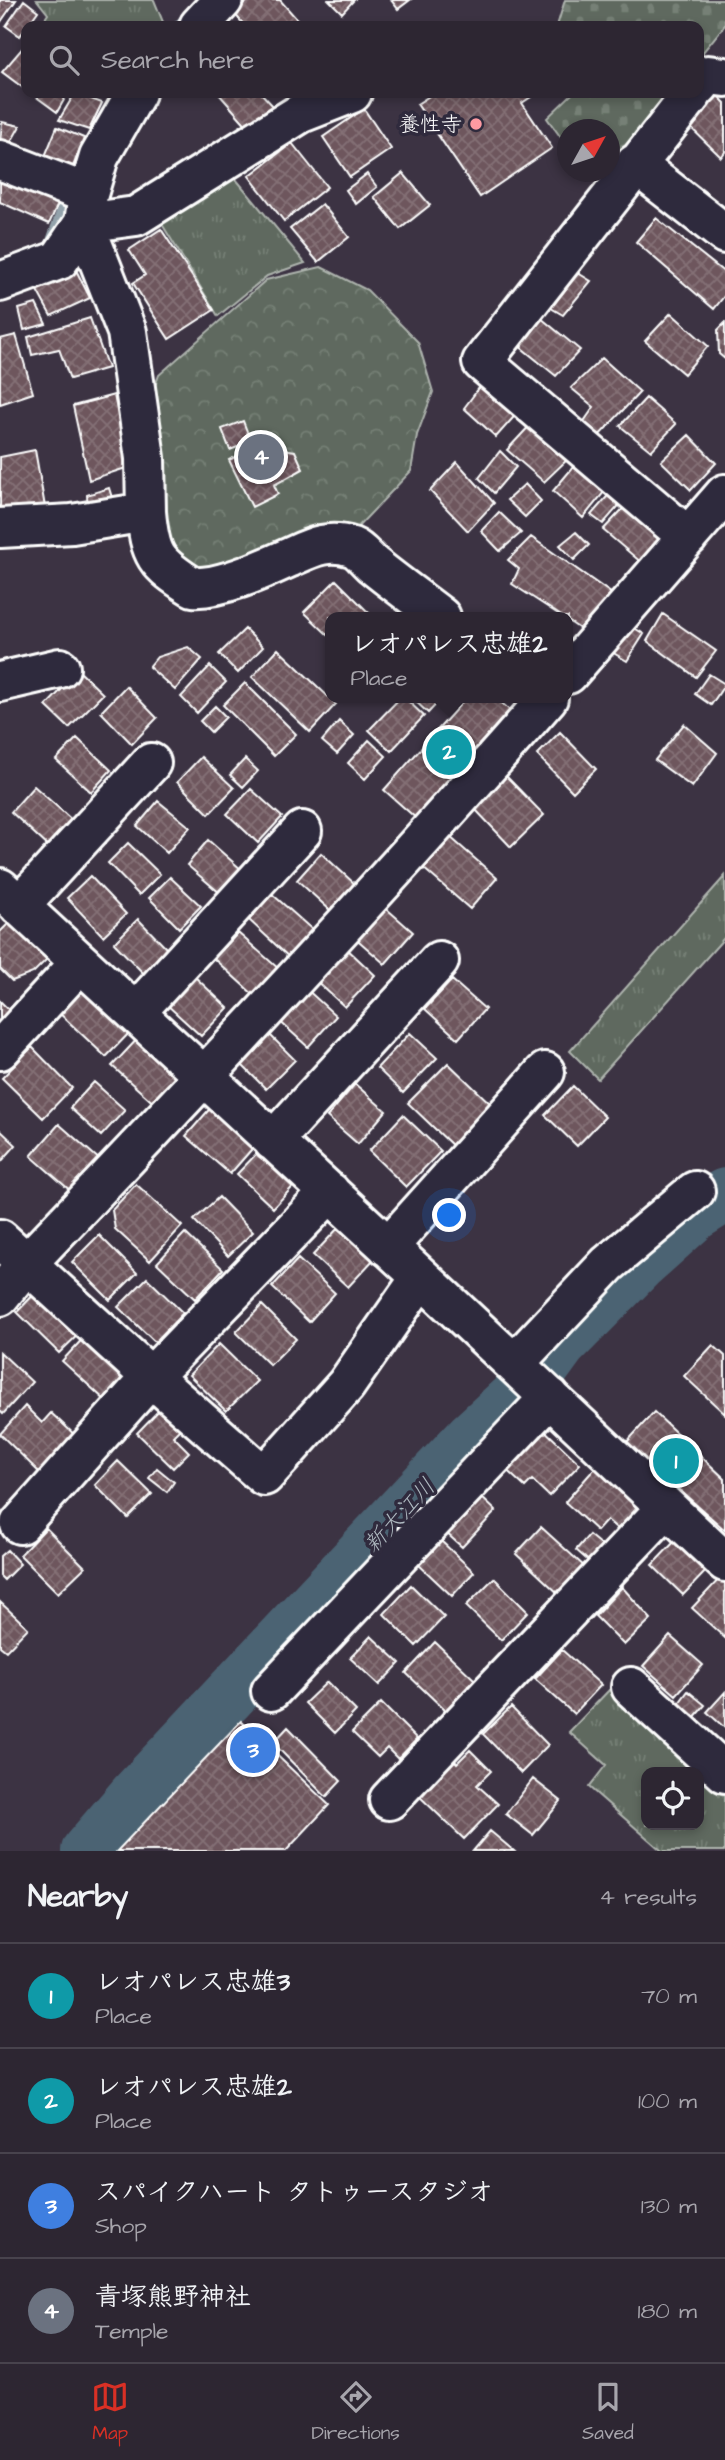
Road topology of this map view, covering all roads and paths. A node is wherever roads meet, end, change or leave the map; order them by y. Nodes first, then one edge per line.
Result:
1 (223, 0) edge
2 (204, 21) edge
3 (133, 98) edge
4 (339, 98) edge
5 (691, 98) edge
6 (0, 160) edge
7 (635, 164) junction
8 (86, 209) junction
9 (725, 234) edge
10 (0, 282) edge
11 (146, 512) junction
12 (712, 512) edge
13 (0, 528) edge
14 (434, 612) edge
15 (60, 668) dead end
16 (573, 668) edge
17 (0, 682) edge
18 (543, 703) edge
19 (151, 763) dead end
20 (302, 831) dead end
21 (10, 897) edge
22 (439, 961) dead end
23 (80, 962) junction
24 (135, 1013) junction
25 (0, 1050) edge
26 (545, 1072) dead end
27 (205, 1077) junction
28 (273, 1140) junction
29 (695, 1191) dead end
30 (330, 1192) junction
31 (388, 1247) junction
32 (13, 1251) edge
33 (427, 1282) junction
34 (0, 1296) edge
35 (151, 1377) junction
36 (532, 1380) junction
37 (666, 1508) junction
38 (20, 1524) dead end
39 (725, 1562) edge
40 (631, 1687) dead end
41 (271, 1691) dead end
42 (725, 1773) edge
43 (389, 1800) dead end

1 - 2 street
3 - 8 street
4 - 8 street
5 - 7 street
6 - 8 street
7 - 9 street
7 - 12 street
8 - 10 street
8 - 11 street
11 - 13 street
11 - 14 street
12 - 16 street
15 - 17 street
18 - 27 street
19 - 21 street
20 - 24 street
21 - 23 street
22 - 28 street
23 - 24 street
23 - 25 street
24 - 27 street
26 - 31 street
27 - 28 street
27 - 32 street
28 - 30 street
29 - 36 street
30 - 31 street
30 - 35 street
31 - 33 street
32 - 34 street
32 - 35 street
33 - 35 street
33 - 36 street
35 - 38 street
36 - 37 street
36 - 41 street
37 - 39 street
37 - 43 street
40 - 42 street

